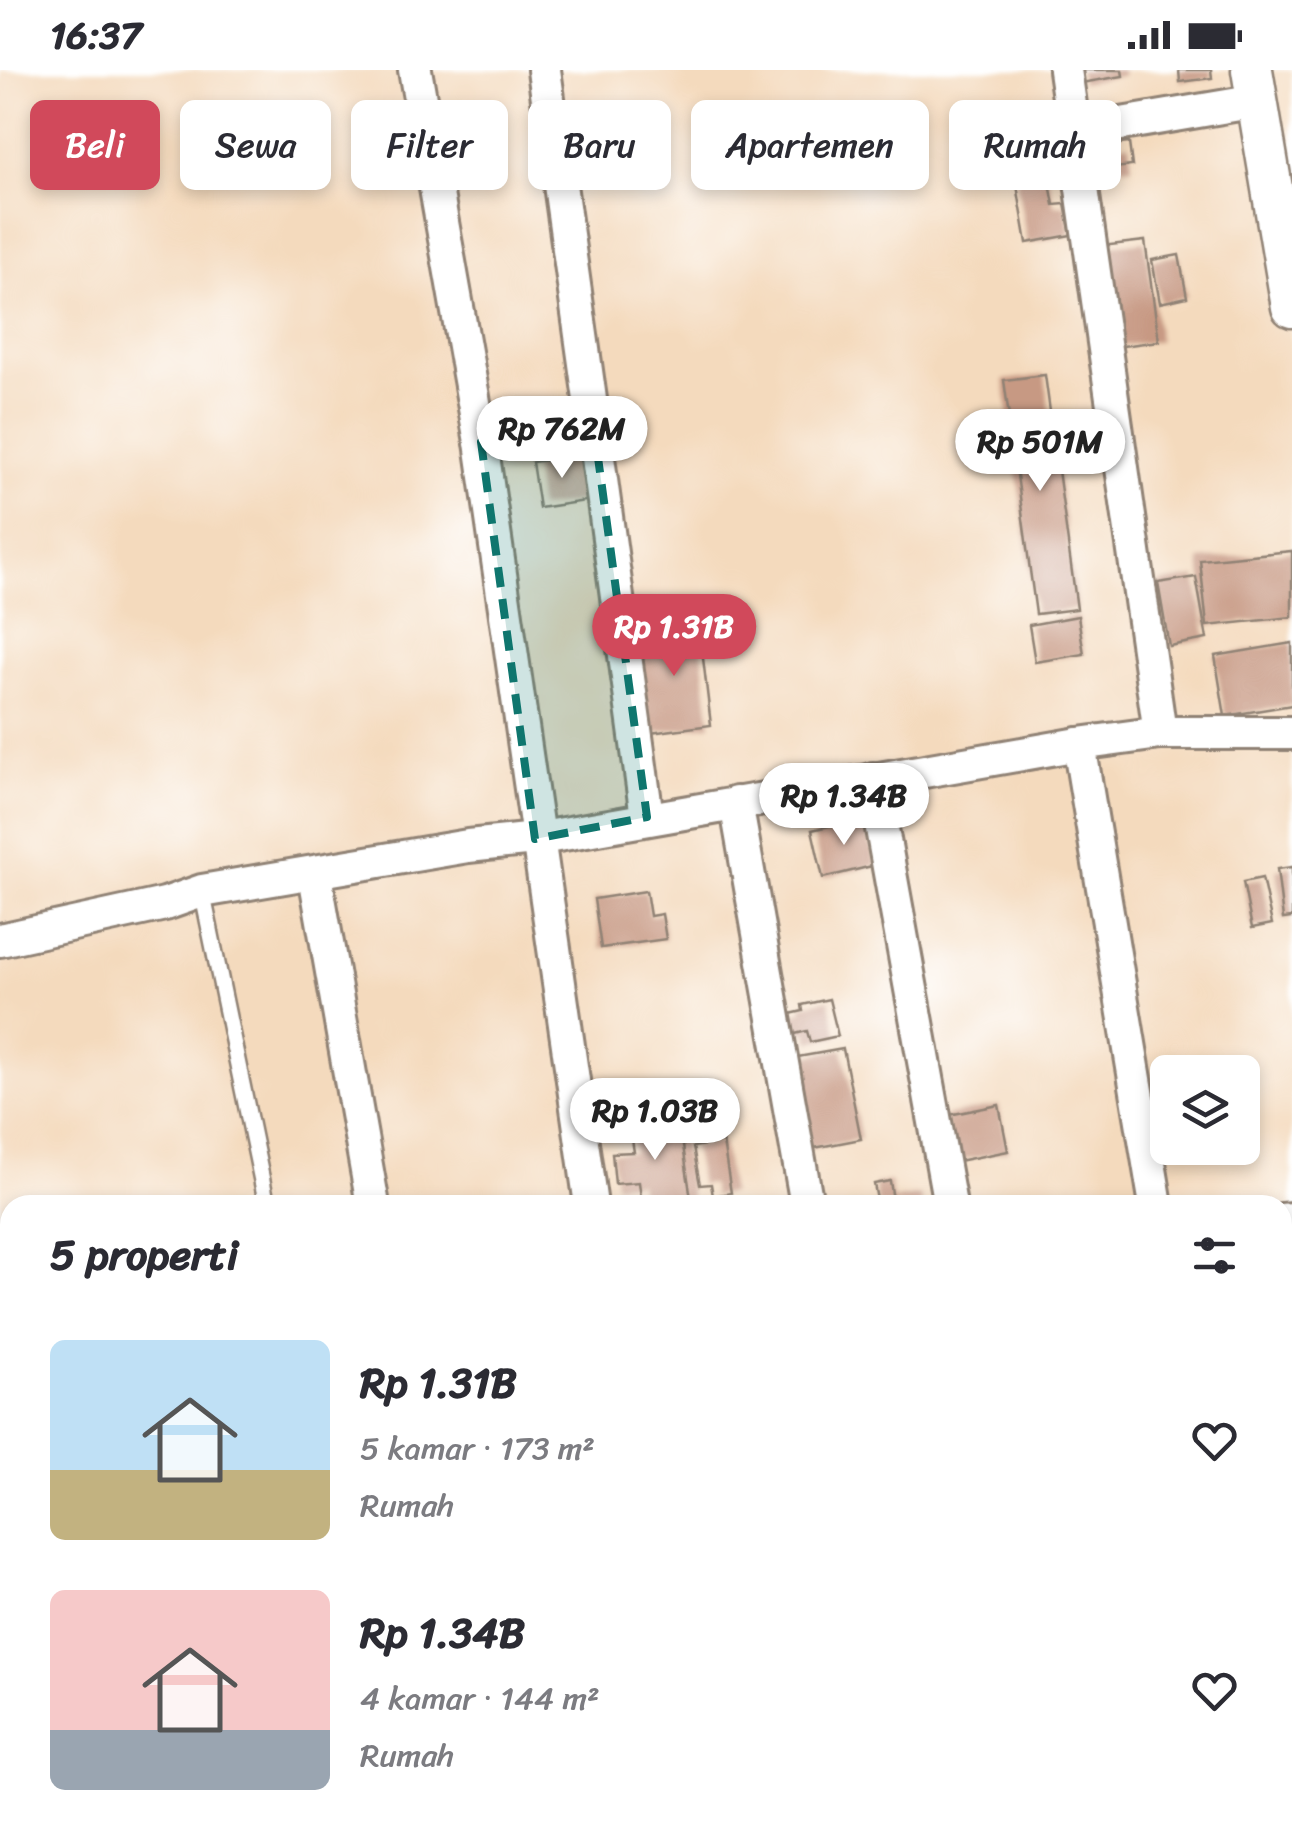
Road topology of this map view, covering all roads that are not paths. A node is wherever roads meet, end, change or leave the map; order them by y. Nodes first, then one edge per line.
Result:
1 (415, 70) edge
2 (544, 70) edge
3 (1065, 70) edge
4 (1254, 85) edge
5 (1069, 100) edge
6 (1121, 120) edge
7 (1082, 190) edge
8 (1292, 307) edge
9 (593, 421) junction
10 (481, 442) junction
11 (1160, 733) junction
12 (1292, 733) edge
13 (1079, 744) junction
14 (873, 779) junction
15 (736, 803) junction
16 (647, 818) junction
17 (536, 839) junction
18 (315, 874) junction
19 (202, 891) junction
20 (0, 940) edge
21 (266, 1195) edge
22 (371, 1195) edge
23 (589, 1195) edge
24 (805, 1195) edge
25 (948, 1195) edge
26 (1154, 1195) edge

1 - 10 street
2 - 9 street
3 - 5 street
4 - 6 street
4 - 8 street
7 - 11 street
9 - 10 street
9 - 16 street
10 - 17 street
11 - 12 street
11 - 13 street
13 - 14 street
13 - 26 street
14 - 15 street
14 - 25 street
15 - 16 street
15 - 24 street
16 - 17 street
17 - 18 street
17 - 23 street
18 - 19 street
18 - 22 street
19 - 20 street
19 - 21 lane

